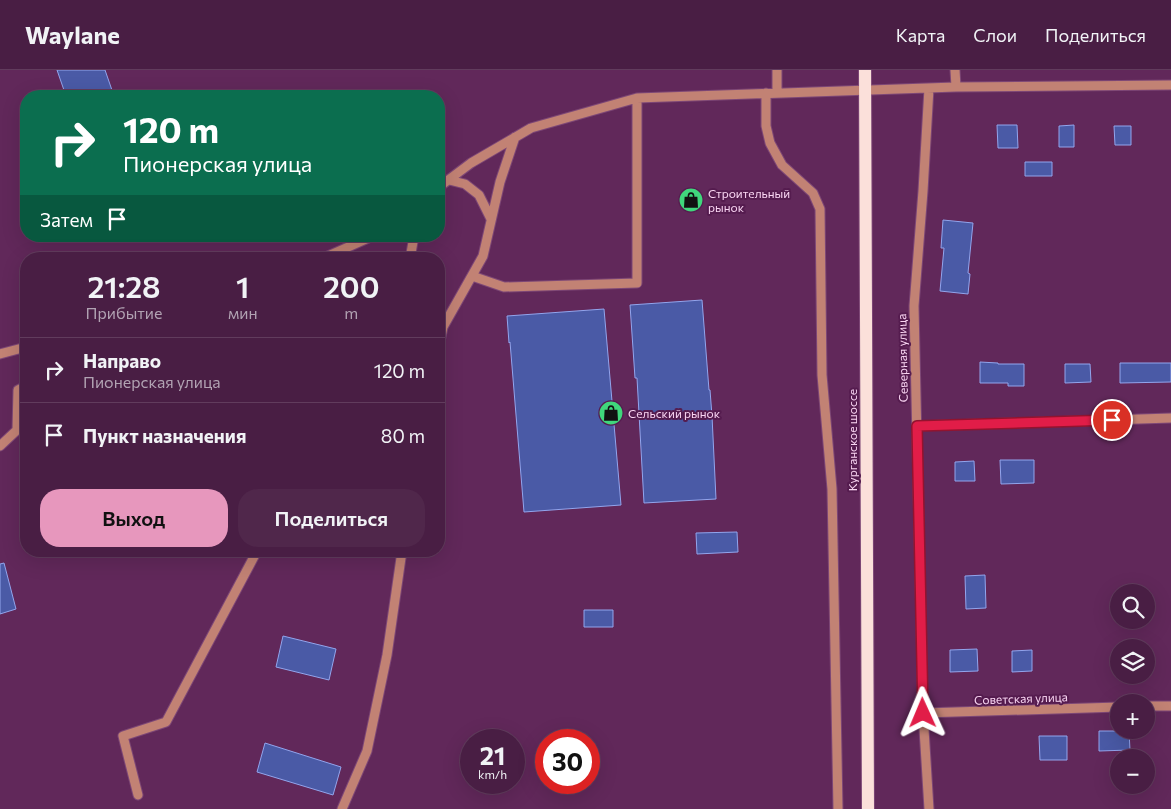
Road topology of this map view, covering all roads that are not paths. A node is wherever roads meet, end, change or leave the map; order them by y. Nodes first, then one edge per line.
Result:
1 (777, 70) edge
2 (865, 70) edge
3 (955, 70) edge
4 (1171, 85) edge
5 (956, 87) junction
6 (929, 88) junction
7 (865, 90) junction
8 (766, 93) junction
9 (777, 93) junction
10 (637, 98) junction
11 (515, 137) junction
12 (449, 180) junction
13 (445, 183) edge
14 (492, 219) junction
15 (359, 242) edge
16 (337, 252) edge
17 (472, 276) junction
18 (445, 323) edge
19 (20, 349) edge
20 (0, 354) edge
21 (20, 389) edge
22 (1171, 418) edge
23 (917, 426) junction
24 (0, 446) edge
25 (254, 557) edge
26 (401, 557) edge
27 (1155, 706) edge
28 (1171, 706) edge
29 (1110, 707) edge
30 (923, 713) junction
31 (138, 795) dead end
32 (342, 809) edge
33 (838, 809) edge
34 (868, 809) edge
35 (929, 809) edge

1 - 9 street
2 - 7 main road, Курганское шоссе
3 - 5 street
4 - 5 street
5 - 6 street
6 - 7 street
6 - 23 street, Северная улица
7 - 9 street
7 - 34 main road, Курганское шоссе
8 - 9 street
8 - 10 street
8 - 33 street
10 - 11 street
10 - 17 street
11 - 12 street
11 - 14 street
12 - 13 street
12 - 14 street
14 - 17 street
15 - 16 street
17 - 18 street
19 - 20 street
21 - 24 street
22 - 23 street
23 - 30 street, Северная улица
25 - 31 street
26 - 32 street
27 - 28 street
29 - 30 street, Советская улица
30 - 35 street, Северная улица

